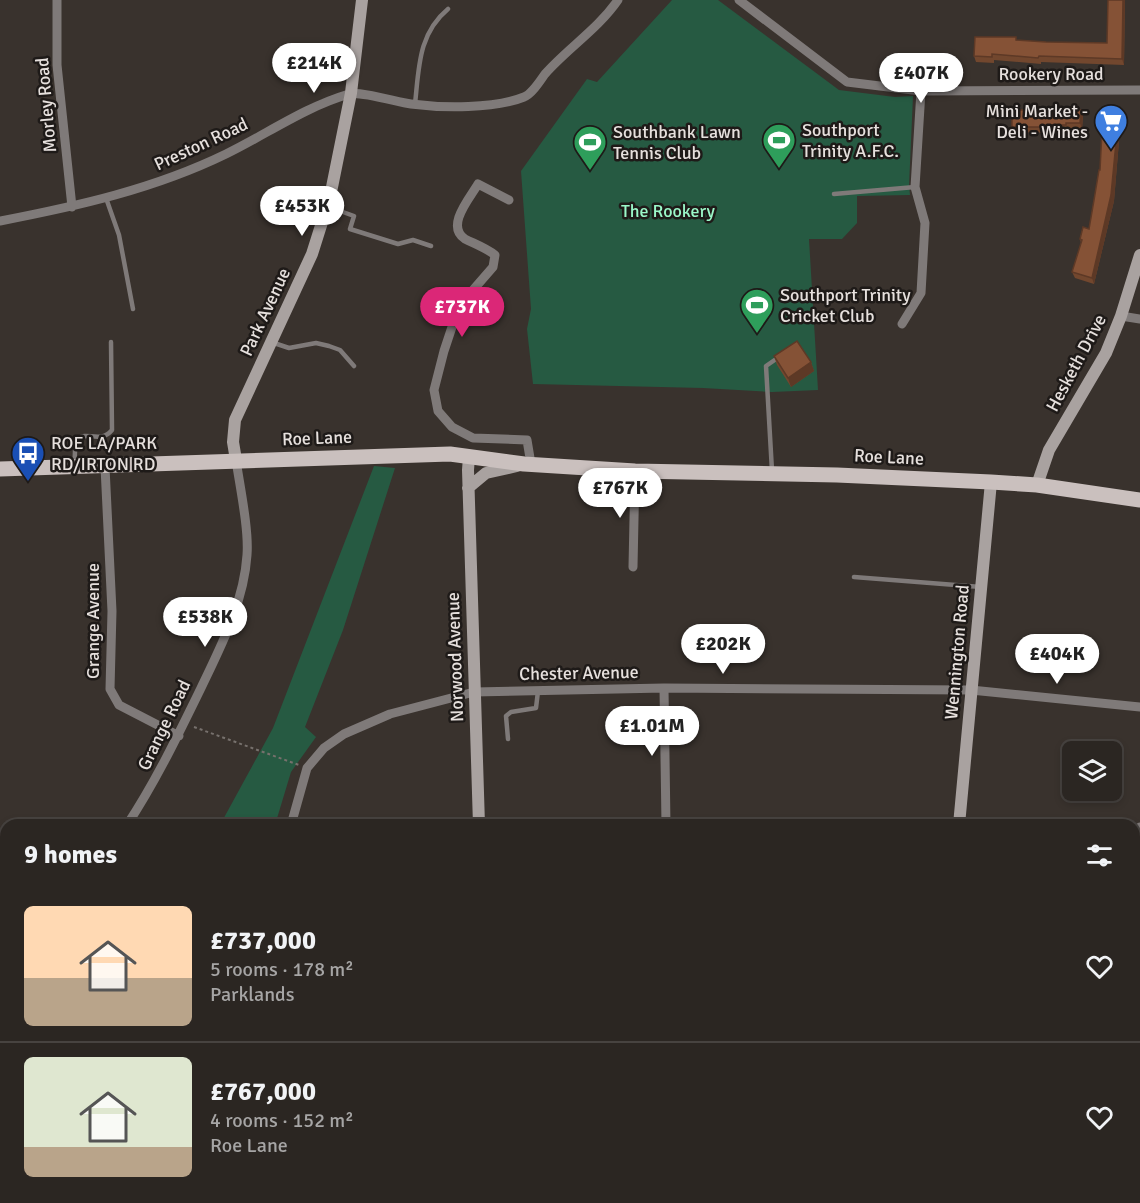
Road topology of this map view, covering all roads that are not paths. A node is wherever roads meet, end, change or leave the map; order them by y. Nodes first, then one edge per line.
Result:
1 (57, 0) edge
2 (362, 0) edge
3 (618, 0) edge
4 (739, 0) edge
5 (448, 9) dead end
6 (1140, 90) edge
7 (921, 91) junction
8 (351, 93) junction
9 (415, 104) junction
10 (915, 187) junction
11 (834, 194) dead end
12 (106, 198) junction
13 (509, 200) dead end
14 (327, 206) junction
15 (72, 207) junction
16 (0, 221) edge
17 (431, 246) dead end
18 (1140, 255) edge
19 (133, 309) dead end
20 (1122, 316) junction
21 (1140, 319) edge
22 (903, 324) dead end
23 (111, 342) dead end
24 (271, 342) junction
25 (785, 352) edge
26 (354, 366) dead end
27 (470, 457) junction
28 (236, 460) junction
29 (528, 464) junction
30 (76, 467) junction
31 (105, 467) junction
32 (0, 469) edge
33 (635, 471) junction
34 (772, 474) junction
35 (991, 482) junction
36 (1037, 485) junction
37 (468, 488) junction
38 (1140, 500) edge
39 (633, 567) dead end
40 (854, 577) dead end
41 (981, 587) junction
42 (664, 688) junction
43 (538, 690) junction
44 (971, 690) junction
45 (474, 692) junction
46 (1140, 707) edge
47 (179, 736) junction
48 (507, 739) dead end
49 (131, 819) edge
50 (293, 819) edge
51 (479, 819) edge
52 (666, 819) edge
53 (960, 819) edge

1 - 15 street, Morley Road
2 - 8 street, Park Avenue
3 - 9 street
4 - 7 street, Rookery Road
5 - 9 lane
6 - 7 street, Rookery Road
7 - 10 street
8 - 9 street
8 - 12 street, Preston Road
8 - 14 street, Park Avenue
10 - 11 lane
10 - 22 street
12 - 15 street, Preston Road
12 - 19 lane
13 - 29 street
14 - 17 lane
14 - 24 street, Park Avenue
15 - 16 street, Preston Road
18 - 20 street, Hesketh Drive
20 - 21 street
20 - 36 street, Hesketh Drive
23 - 30 lane
24 - 26 lane
24 - 28 street, Park Avenue
25 - 34 lane
27 - 28 main road, Roe Lane
27 - 29 main road, Roe Lane
27 - 37 street, Norwood Avenue
28 - 31 main road, Roe Lane
28 - 47 street, Grange Road
29 - 33 main road, Roe Lane
29 - 37 street
30 - 31 main road, Roe Lane
30 - 32 main road, Roe Lane
31 - 47 street, Grange Avenue
33 - 34 main road, Roe Lane
33 - 39 street
34 - 35 main road, Roe Lane
35 - 36 main road, Roe Lane
35 - 41 street, Wennington Road
36 - 38 main road, Roe Lane
37 - 45 street, Norwood Avenue
40 - 41 lane
41 - 44 street, Wennington Road
42 - 43 street, Chester Avenue
42 - 44 street, Chester Avenue
42 - 52 street
43 - 45 street, Chester Avenue
43 - 48 lane
44 - 46 street, Chester Avenue
44 - 53 street, Wennington Road
45 - 50 street, Chester Avenue
45 - 51 street, Norwood Avenue
47 - 49 street, Grange Road

